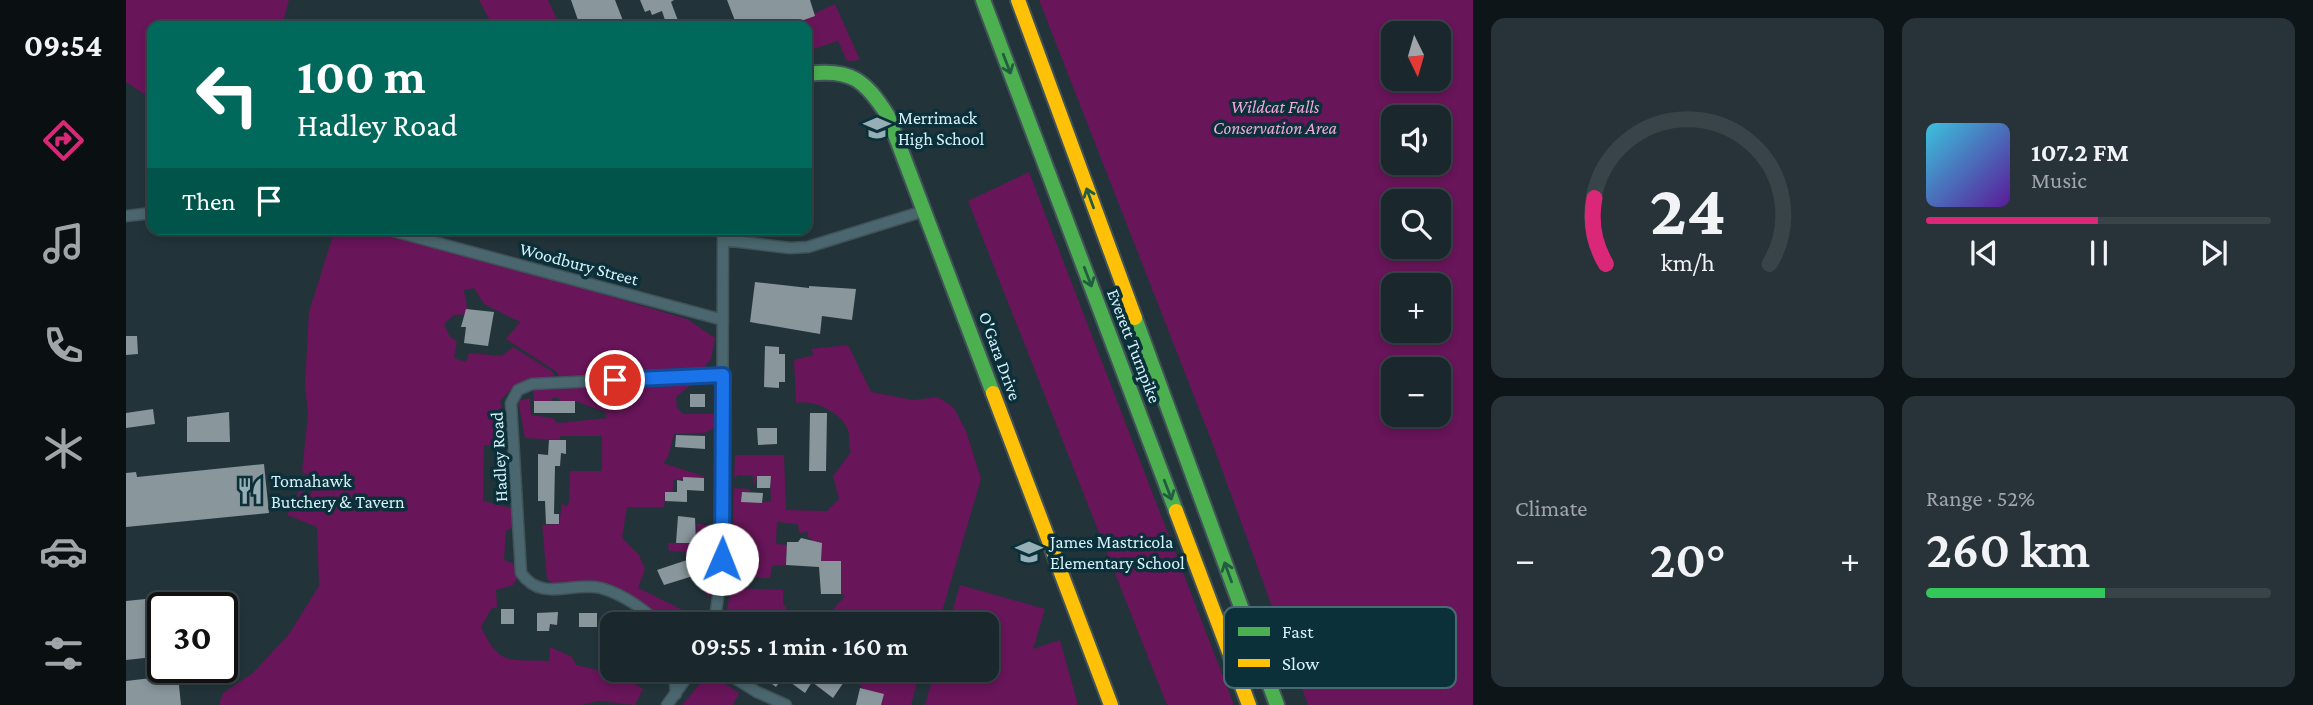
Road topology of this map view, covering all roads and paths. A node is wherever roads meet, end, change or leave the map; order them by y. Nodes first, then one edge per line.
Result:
1 (983, 0) edge
2 (1018, 0) edge
3 (812, 74) edge
4 (924, 211) junction
5 (147, 214) edge
6 (126, 216) edge
7 (408, 235) edge
8 (724, 235) edge
9 (729, 235) edge
10 (723, 320) junction
11 (723, 375) junction
12 (1241, 607) edge
13 (644, 612) edge
14 (715, 612) edge
15 (1224, 639) edge
16 (675, 682) edge
17 (684, 682) edge
18 (741, 682) edge
19 (1243, 688) edge
20 (1271, 688) edge
21 (676, 694) junction
22 (667, 705) edge
23 (786, 705) edge
24 (1111, 705) edge
25 (1249, 705) edge
26 (1277, 705) edge

1 -> 15 main road, Everett Turnpike
12 -> 2 main road, Everett Turnpike
3 - 4 main road, O'Gara Drive
4 - 9 street
4 - 24 main road, O'Gara Drive
5 - 6 street
7 - 10 street, Woodbury Street
8 - 10 street
10 - 11 street
11 - 13 street, Hadley Road
11 - 14 street
16 - 21 street
17 - 21 street
18 - 23 street
19 -> 25 main road, Everett Turnpike
26 -> 20 main road, Everett Turnpike
21 - 22 street

